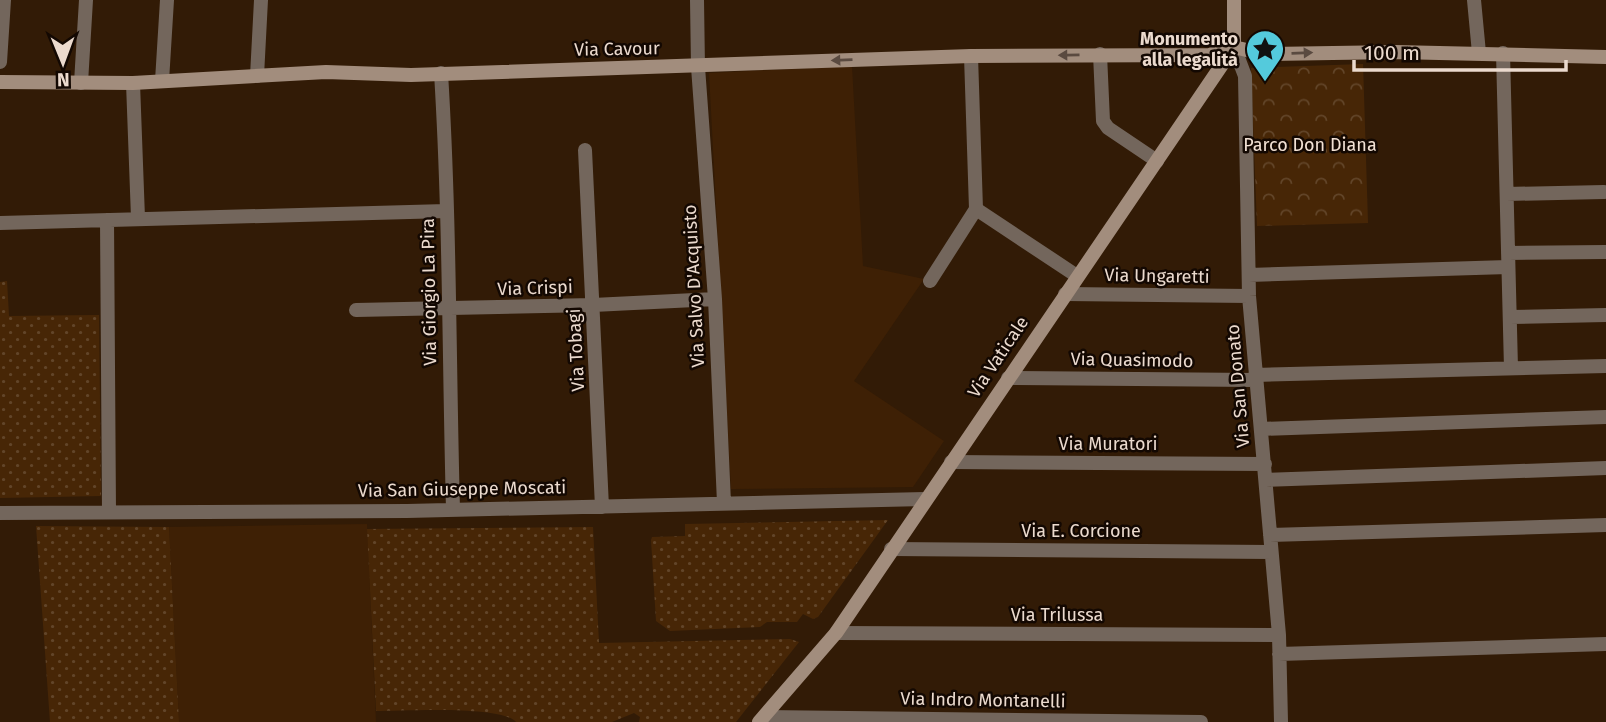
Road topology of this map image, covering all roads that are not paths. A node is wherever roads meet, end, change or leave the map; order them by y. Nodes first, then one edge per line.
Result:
1 (4, 0) edge
2 (86, 0) edge
3 (167, 0) edge
4 (261, 0) edge
5 (697, 0) edge
6 (1234, 0) edge
7 (1474, 0) edge
8 (1234, 47) junction
9 (1479, 52) junction
10 (1503, 53) junction
11 (1100, 54) junction
12 (971, 56) junction
13 (1606, 57) edge
14 (0, 62) edge
15 (698, 67) junction
16 (442, 74) junction
17 (257, 76) junction
18 (162, 81) junction
19 (0, 82) edge
20 (81, 83) junction
21 (133, 83) junction
22 (585, 150) dead end
23 (1157, 161) junction
24 (1604, 192) dead end
25 (1507, 194) junction
26 (976, 209) junction
27 (446, 211) junction
28 (138, 218) junction
29 (107, 220) junction
30 (0, 223) edge
31 (1606, 252) edge
32 (1508, 260) junction
33 (1249, 275) junction
34 (1077, 276) junction
35 (930, 281) dead end
36 (1065, 294) junction
37 (1249, 296) junction
38 (715, 299) junction
39 (593, 305) junction
40 (356, 310) dead end
41 (447, 310) junction
42 (1606, 315) edge
43 (1510, 317) junction
44 (1606, 366) edge
45 (1511, 368) junction
46 (1008, 378) junction
47 (1255, 378) junction
48 (1606, 417) edge
49 (1261, 429) junction
50 (951, 462) junction
51 (1265, 464) junction
52 (1606, 468) edge
53 (1266, 480) junction
54 (925, 499) junction
55 (724, 503) junction
56 (602, 507) junction
57 (453, 509) junction
58 (109, 512) junction
59 (0, 513) edge
60 (1606, 525) edge
61 (1270, 535) junction
62 (891, 549) junction
63 (1270, 552) junction
64 (836, 633) junction
65 (1279, 635) junction
66 (1606, 644) edge
67 (1279, 653) junction
68 (762, 719) edge
69 (1201, 722) edge
70 (1282, 722) edge

1 - 14 street
2 - 20 street
3 - 18 street
4 - 17 street
5 - 15 street, Via Salvo D'Acquisto
6 - 8 street
7 - 9 street
8 -> 9 street
8 - 11 street, Via Cavour
8 - 23 street, Via Vaticale
8 - 33 street, Via San Donato
9 - 10 street
10 - 13 street
10 - 25 street
11 -> 12 street, Via Cavour
11 - 23 street
12 -> 15 street, Via Cavour
12 - 26 street
15 - 16 street, Via Cavour
15 - 38 street, Via Salvo D'Acquisto
16 - 17 street, Via Cavour
16 - 27 street, Via Giorgio La Pira
17 - 18 street, Via Cavour
18 - 21 street, Via Cavour
19 - 20 street, Via Cavour
20 - 21 street, Via Cavour
21 - 28 street
22 - 39 street, Via Tobagi
23 - 34 street, Via Vaticale
24 - 25 street
25 - 32 street
26 - 34 street
26 - 35 street
27 - 28 street
27 - 41 street, Via Giorgio La Pira
28 - 29 street
29 - 30 street
29 - 58 street
31 - 32 street
32 - 33 street
32 - 43 street
33 - 37 street, Via San Donato
34 - 36 street, Via Vaticale
36 - 37 street, Via Ungaretti
36 - 46 street, Via Vaticale
37 - 47 street, Via San Donato
38 - 39 street, Via Crispi
38 - 55 street, Via Salvo D'Acquisto
39 - 41 street, Via Crispi
39 - 56 street, Via Tobagi
40 - 41 street, Via Crispi
41 - 57 street, Via Giorgio La Pira
42 - 43 street
43 - 45 street
44 - 45 street, Via Quasimodo
45 - 47 street, Via Quasimodo
46 - 47 street, Via Quasimodo
46 - 50 street, Via Vaticale
47 - 49 street, Via San Donato
48 - 49 street
49 - 51 street, Via San Donato
50 - 51 street, Via Muratori
50 - 54 street, Via Vaticale
51 - 53 street, Via San Donato
52 - 53 street
53 - 61 street, Via San Donato
54 - 55 street, Via San Giuseppe Moscati
54 - 62 street, Via Vaticale
55 - 56 street, Via San Giuseppe Moscati
56 - 57 street, Via San Giuseppe Moscati
57 - 58 street, Via San Giuseppe Moscati
58 - 59 street, Via San Giuseppe Moscati
60 - 61 street
61 - 63 street, Via San Donato
62 - 63 street, Via E. Corcione
62 - 64 street, Via Vaticale
63 - 65 street, Via San Donato
64 - 65 street, Via Trilussa
64 - 68 street, Via Vaticale
65 - 67 street, Via San Donato
66 - 67 street
67 - 70 street, Via San Donato
68 - 69 street, Via Indro Montanelli

